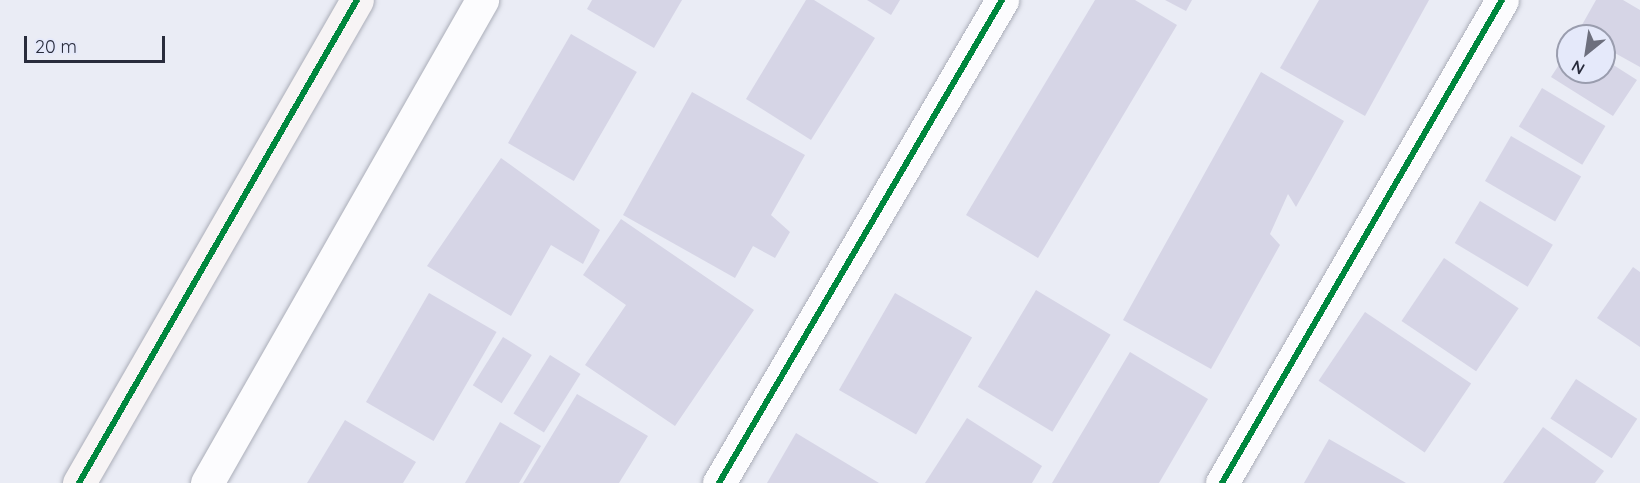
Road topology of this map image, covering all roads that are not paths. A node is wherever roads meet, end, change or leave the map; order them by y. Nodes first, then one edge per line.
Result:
1 (357, 0) edge
2 (482, 0) edge
3 (1002, 0) edge
4 (1502, 0) edge
5 (84, 481) edge
6 (207, 483) edge
7 (719, 483) edge
8 (1222, 483) edge

1 - 5 street
2 - 6 street
3 - 7 street
4 - 8 street

